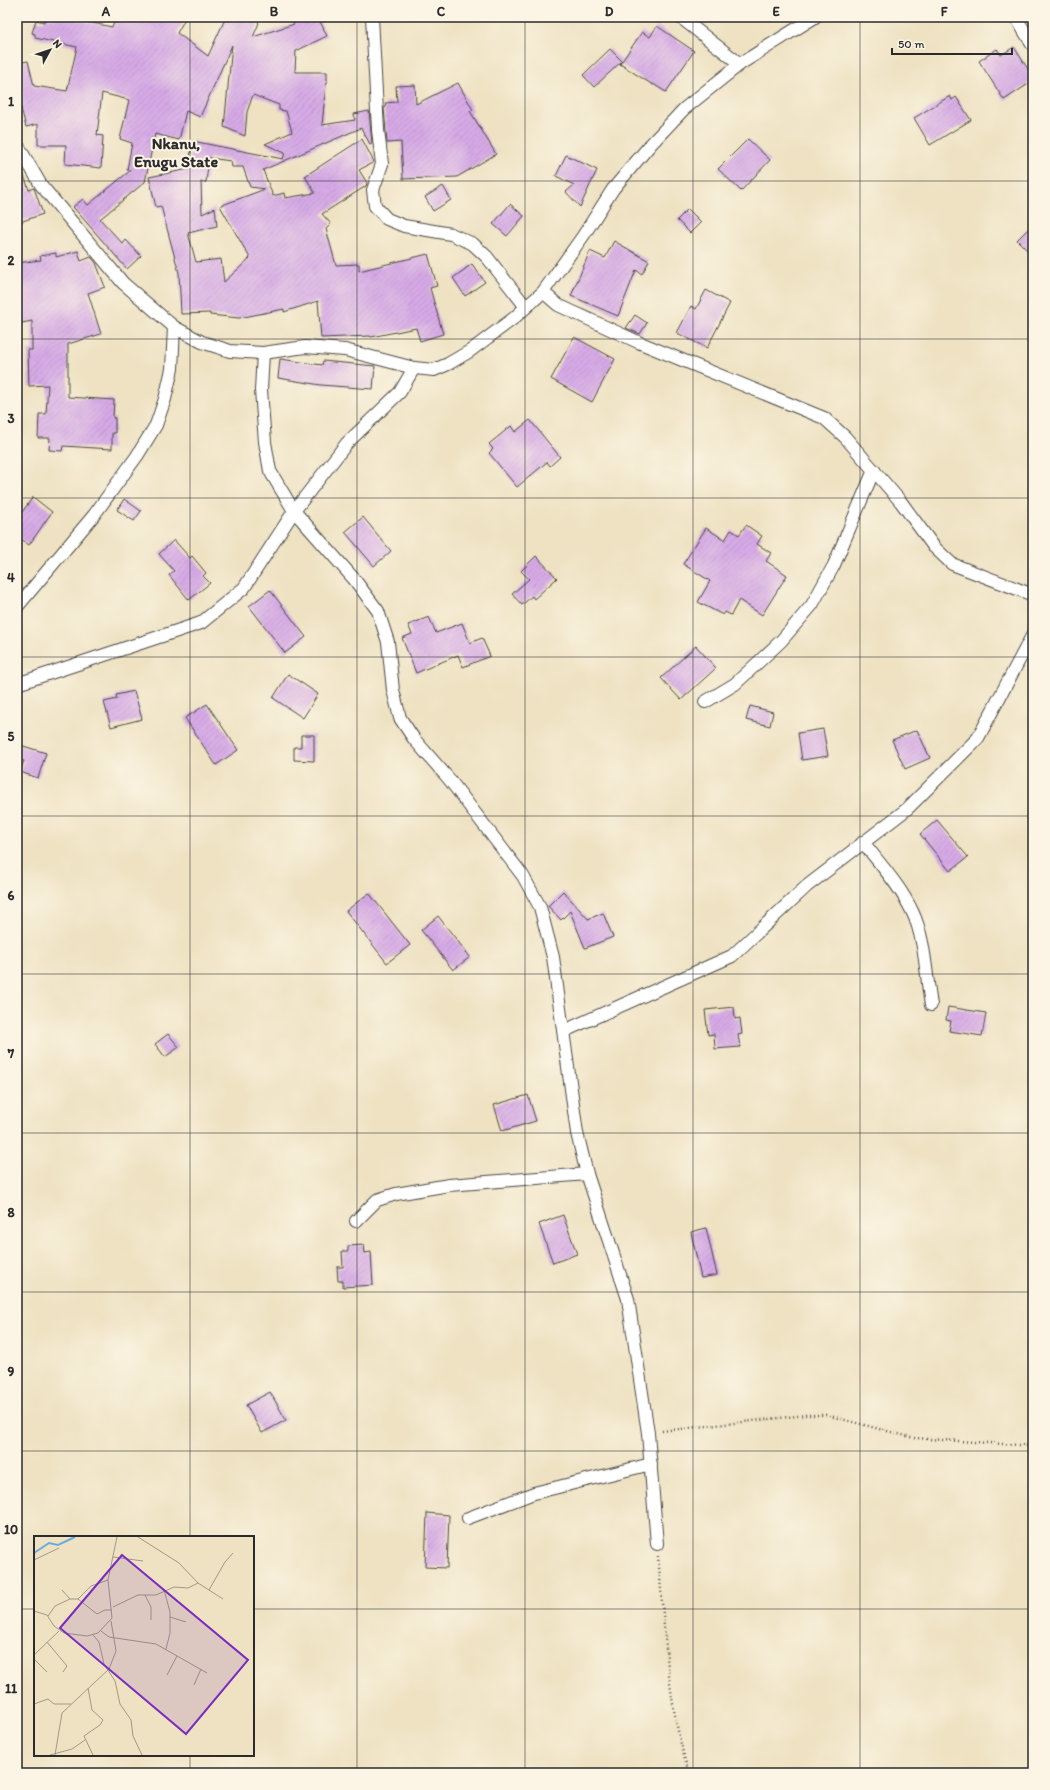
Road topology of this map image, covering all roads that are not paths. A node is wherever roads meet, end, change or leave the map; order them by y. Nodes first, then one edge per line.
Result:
1 (372, 17) edge
2 (680, 17) edge
3 (815, 17) edge
4 (1016, 17) edge
5 (1033, 46) edge
6 (740, 64) junction
7 (17, 144) edge
8 (543, 292) junction
9 (526, 307) junction
10 (174, 328) junction
11 (263, 353) junction
12 (414, 368) junction
13 (874, 470) junction
14 (294, 511) junction
15 (1033, 595) edge
16 (17, 607) edge
17 (1033, 634) edge
18 (17, 684) edge
19 (705, 702) dead end
20 (864, 842) junction
21 (931, 1005) dead end
22 (564, 1031) junction
23 (587, 1174) junction
24 (356, 1221) dead end
25 (651, 1464) junction
26 (468, 1518) dead end
27 (657, 1544) road end

1 - 9 street
2 - 6 street
3 - 6 street
4 - 5 street
6 - 8 street
7 - 10 street
8 - 9 street
8 - 13 street
9 - 12 street
10 - 11 street
10 - 16 street
11 - 12 street
11 - 14 street
12 - 14 street
13 - 15 street
13 - 19 street
14 - 18 street
14 - 22 street
17 - 20 street
20 - 21 street
20 - 22 street
22 - 23 street
23 - 24 street
23 - 25 street
25 - 26 street
25 - 27 street

